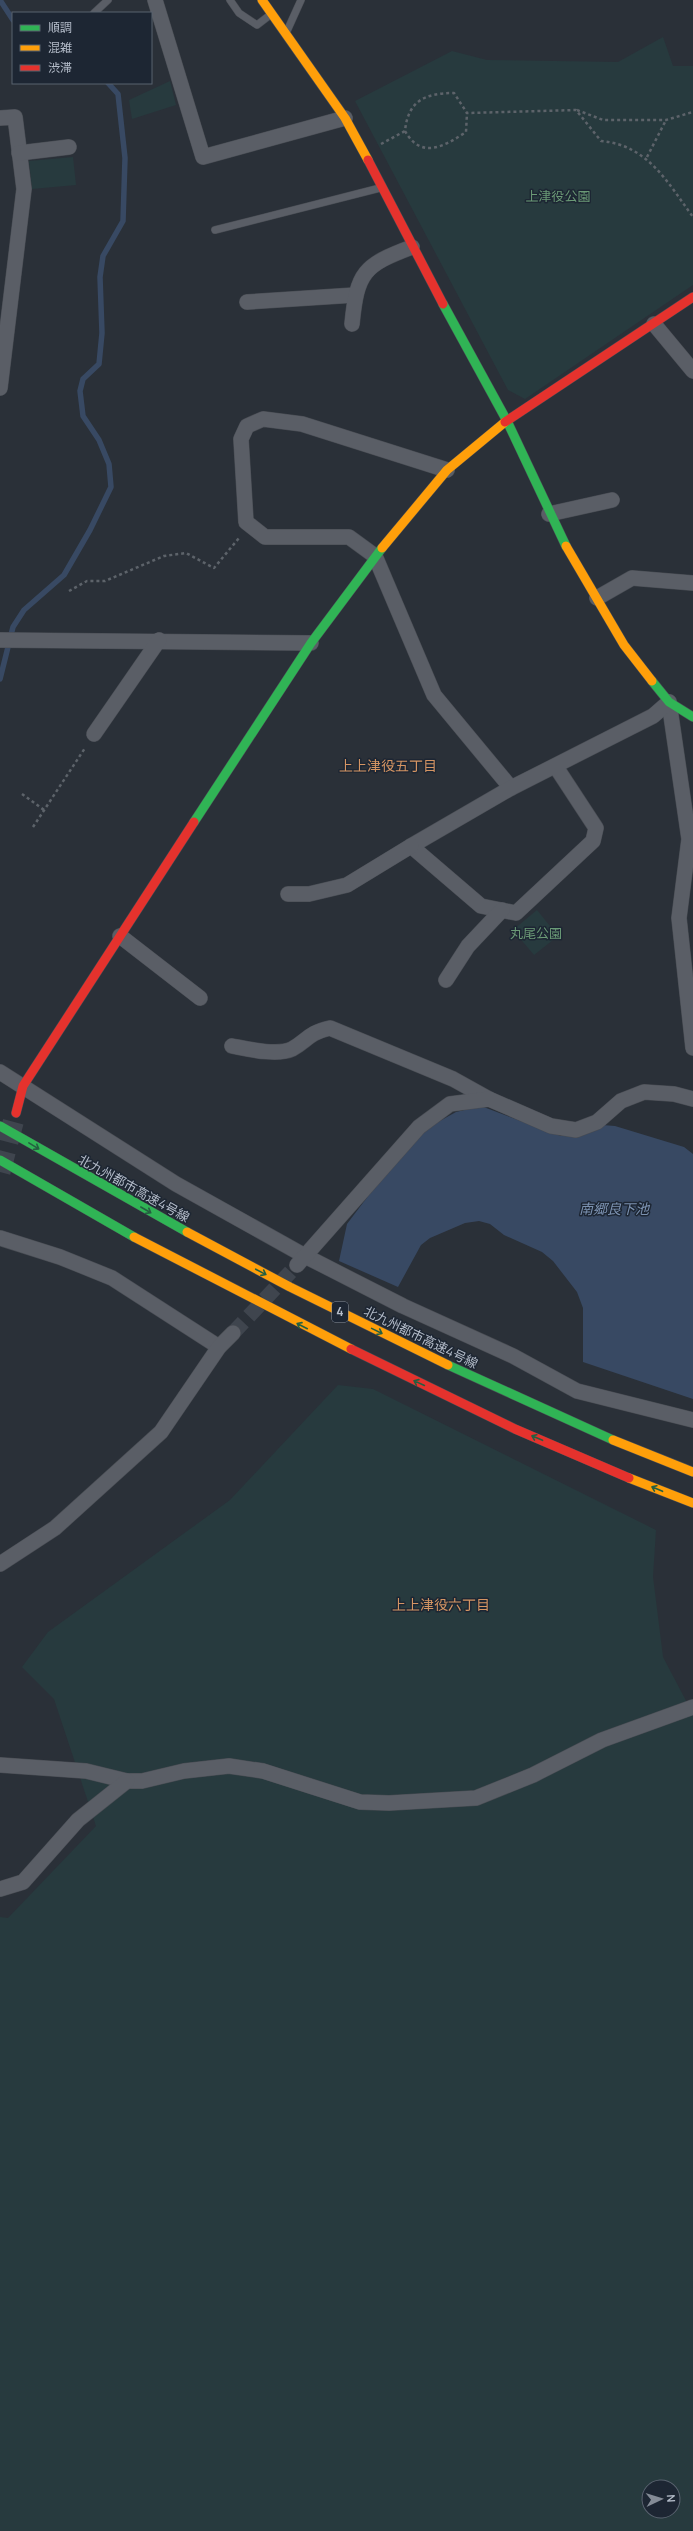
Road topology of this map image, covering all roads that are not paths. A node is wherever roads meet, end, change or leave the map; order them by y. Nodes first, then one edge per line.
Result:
1 (108, 0) edge
2 (155, 0) edge
3 (230, 0) edge
4 (262, 0) edge
5 (301, 0) edge
6 (274, 7) edge
7 (95, 12) edge
8 (286, 34) junction
9 (0, 118) edge
10 (345, 118) junction
11 (69, 147) dead end
12 (19, 153) junction
13 (382, 188) junction
14 (215, 230) dead end
15 (412, 247) junction
16 (355, 295) junction
17 (693, 298) edge
18 (247, 302) dead end
19 (352, 324) dead end
20 (654, 324) junction
21 (3, 348) edge
22 (693, 371) edge
23 (0, 388) edge
24 (507, 422) junction
25 (447, 470) junction
26 (612, 500) dead end
27 (549, 514) junction
28 (375, 556) junction
29 (693, 583) edge
30 (597, 598) junction
31 (0, 640) edge
32 (160, 640) junction
33 (311, 643) junction
34 (669, 702) junction
35 (693, 717) edge
36 (94, 734) road end
37 (556, 767) junction
38 (511, 788) junction
39 (411, 846) junction
40 (288, 894) dead end
41 (502, 910) junction
42 (120, 936) junction
43 (446, 980) dead end
44 (200, 998) dead end
45 (232, 1046) dead end
46 (693, 1048) edge
47 (0, 1072) edge
48 (23, 1086) junction
49 (489, 1099) junction
50 (693, 1099) edge
51 (16, 1113) tunnel mouth
52 (0, 1126) edge
53 (0, 1160) edge
54 (0, 1238) edge
55 (301, 1260) junction
56 (233, 1333) tunnel mouth
57 (220, 1347) junction
58 (693, 1420) edge
59 (693, 1472) edge
60 (693, 1503) edge
61 (0, 1564) edge
62 (693, 1707) edge
63 (0, 1765) edge
64 (127, 1781) junction
65 (0, 1889) edge

1 - 7 lane
2 - 10 street
3 - 6 lane
4 - 6 main road
5 - 8 lane
6 - 8 main road
8 - 10 main road
9 - 12 street
10 - 13 main road
11 - 12 street
12 - 21 street
13 - 14 lane
13 - 15 main road
15 - 16 street
15 - 24 main road
16 - 18 street
16 - 19 street
17 - 20 main road
20 - 22 street
20 - 24 main road
21 - 23 street
24 - 25 main road
24 - 27 main road
25 - 28 main road
25 - 28 street
26 - 27 street
27 - 30 main road
28 - 33 main road
28 - 38 street
29 - 30 street
30 - 34 main road
31 - 32 street
32 - 33 street
32 - 36 street
33 - 42 main road
34 - 35 main road
34 - 37 street
34 - 46 street
37 - 38 street
37 - 41 street
38 - 39 street
39 - 40 street
39 - 41 street
41 - 43 street
42 - 44 street
42 - 48 main road
45 - 49 street
47 - 48 street
48 - 51 main road
48 - 55 street
49 - 50 street
49 - 55 street
52 -> 59 main road, 北九州都市高速4号線 / 4
60 -> 53 main road, 4
54 - 57 street
55 - 58 street
56 - 57 street
57 - 61 street
62 - 64 street
63 - 64 street
64 - 65 street

